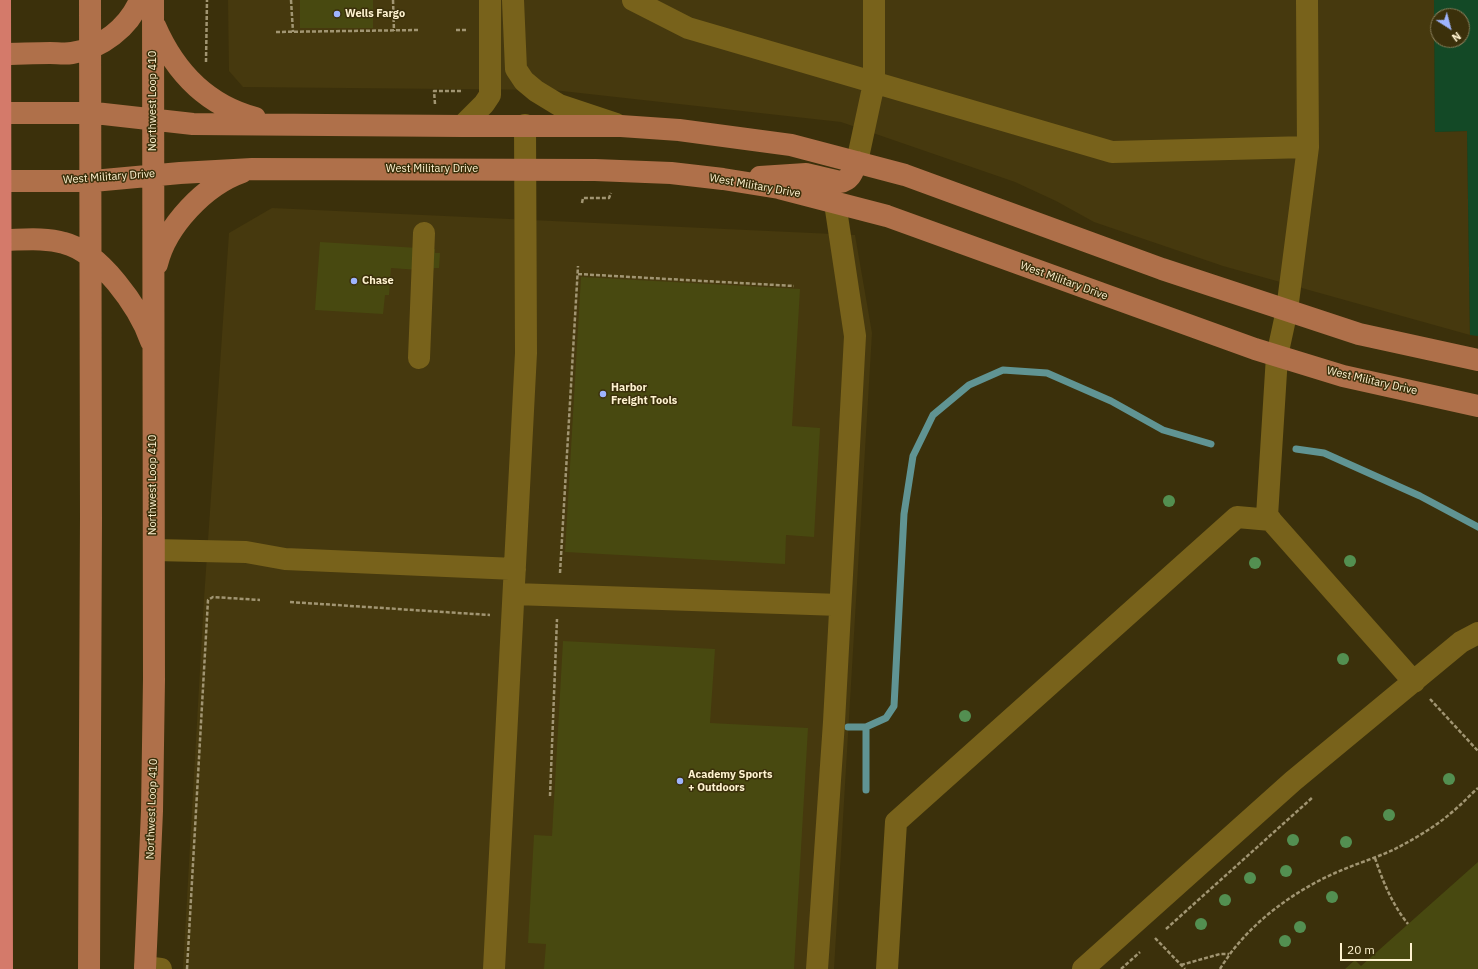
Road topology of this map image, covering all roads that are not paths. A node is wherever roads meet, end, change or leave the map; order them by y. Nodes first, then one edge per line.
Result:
1 (0, 0) edge
2 (90, 0) edge
3 (140, 0) edge
4 (153, 0) edge
5 (490, 0) edge
6 (513, 0) edge
7 (633, 0) edge
8 (874, 0) edge
9 (1308, 0) edge
10 (153, 22) junction
11 (0, 54) edge
12 (874, 83) junction
13 (0, 113) edge
14 (153, 119) junction
15 (286, 124) junction
16 (462, 126) junction
17 (525, 126) junction
18 (621, 126) junction
19 (1308, 147) junction
20 (857, 162) junction
21 (252, 169) junction
22 (524, 169) junction
23 (153, 175) junction
24 (723, 179) junction
25 (0, 181) edge
26 (835, 203) junction
27 (424, 233) dead end
28 (0, 240) edge
29 (154, 279) junction
30 (1, 305) edge
31 (1287, 310) junction
32 (153, 346) junction
33 (1277, 356) junction
34 (419, 358) dead end
35 (1478, 360) edge
36 (1478, 406) edge
37 (1269, 518) junction
38 (154, 550) junction
39 (515, 569) junction
40 (514, 594) junction
41 (840, 605) junction
42 (1478, 633) edge
43 (1414, 682) junction
44 (150, 968) edge
45 (2, 969) edge
46 (90, 969) edge
47 (494, 969) edge
48 (817, 969) edge
49 (886, 969) edge
50 (1084, 969) edge

1 - 30 highway
2 - 46 main road
3 - 11 main road
4 - 10 main road, Northwest Loop 410
5 - 16 lane
6 - 18 lane
7 - 12 lane
8 - 12 lane
9 - 19 lane
10 - 14 main road, Northwest Loop 410
10 - 15 main road
12 - 19 lane
12 - 20 lane
13 - 14 main road
14 - 15 main road
14 - 23 main road, Northwest Loop 410
15 - 16 main road
16 - 17 main road
17 - 18 main road
17 - 22 lane
18 - 20 main road
19 - 31 lane
20 - 24 main road
20 - 31 main road
21 - 22 main road, West Military Drive
21 - 23 main road, West Military Drive
21 - 29 main road
22 - 24 main road, West Military Drive
22 - 39 lane
23 - 25 main road, West Military Drive
23 - 29 main road, Northwest Loop 410
24 - 26 main road, West Military Drive
26 - 33 main road, West Military Drive
26 - 41 lane
27 - 34 lane
28 - 32 main road
29 - 32 main road, Northwest Loop 410
30 - 45 highway
31 - 33 lane
31 - 35 main road
32 - 38 main road, Northwest Loop 410
33 - 36 main road, West Military Drive
33 - 37 lane
37 - 43 lane
37 - 49 lane
38 - 39 lane
38 - 44 main road, Northwest Loop 410
39 - 40 lane
40 - 41 lane
40 - 47 lane
41 - 48 lane
42 - 43 lane
43 - 50 lane

